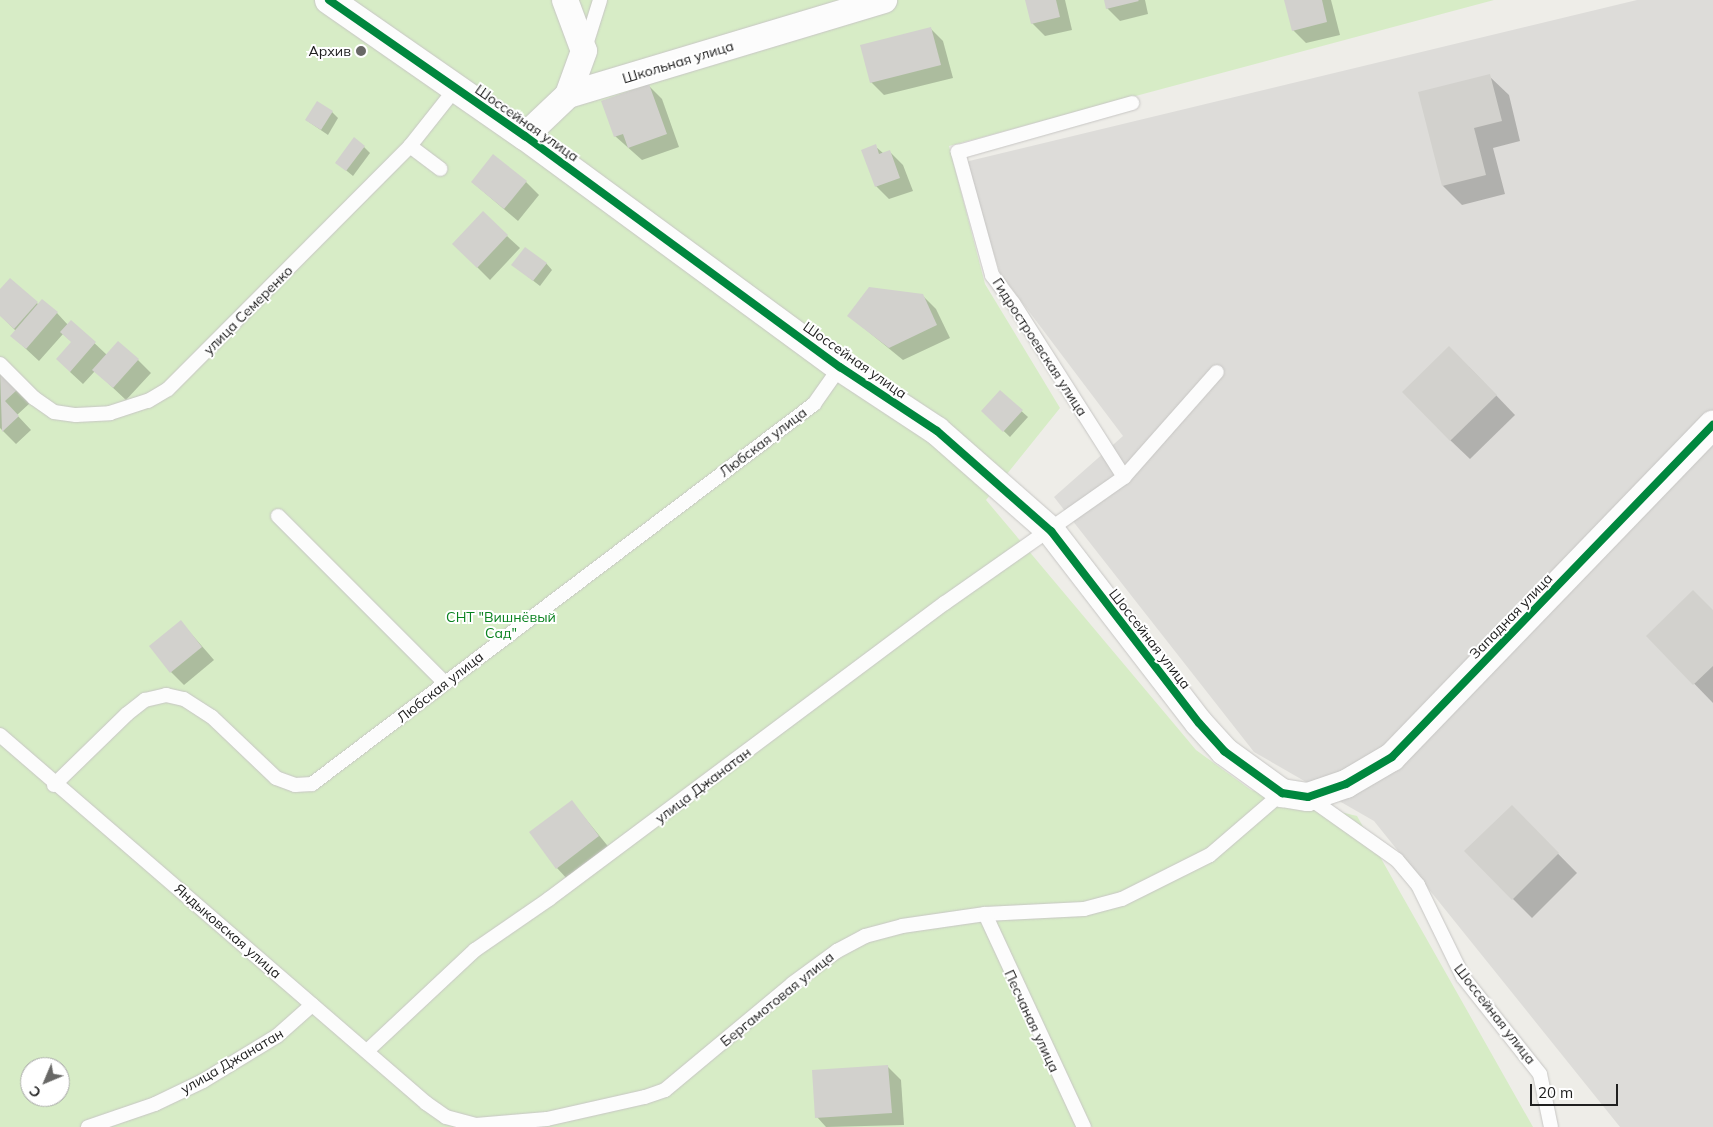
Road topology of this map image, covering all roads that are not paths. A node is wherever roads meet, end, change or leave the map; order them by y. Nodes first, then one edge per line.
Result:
1 (328, 0) edge
2 (565, 0) edge
3 (600, 0) edge
4 (884, 0) edge
5 (584, 51) junction
6 (456, 88) junction
7 (568, 95) junction
8 (1132, 103) dead end
9 (526, 136) junction
10 (410, 146) junction
11 (440, 168) dead end
12 (0, 364) edge
13 (840, 367) junction
14 (1217, 372) dead end
15 (1713, 426) edge
16 (1124, 477) junction
17 (278, 516) dead end
18 (1050, 531) junction
19 (444, 682) junction
20 (0, 736) edge
21 (54, 785) junction
22 (1295, 795) junction
23 (985, 914) junction
24 (312, 1005) junction
25 (367, 1052) junction
26 (460, 1122) joint
27 (88, 1127) edge
28 (1084, 1127) edge
29 (1551, 1127) edge

1 - 6 street, Шоссейная улица
2 - 5 street
3 - 5 lane
4 - 7 street, Школьная улица
5 - 7 street
6 - 9 street, Шоссейная улица
6 - 10 lane, улица Семеренко
7 - 9 street
8 - 16 lane, Гидростроевская улица
9 - 13 street, Шоссейная улица
10 - 11 lane
10 - 12 lane, улица Семеренко
13 - 18 street, Шоссейная улица
13 - 19 lane, Любская улица
14 - 16 lane, улица Джанатан
15 - 22 street, Западная улица
16 - 18 lane, улица Джанатан
17 - 19 lane
18 - 22 street, Шоссейная улица
18 - 25 lane, улица Джанатан
19 - 21 lane, Любская улица
20 - 21 lane, Яндыковская улица
21 - 24 lane, Яндыковская улица
22 - 23 lane, Бергамотовая улица
22 - 29 lane, Шоссейная улица
23 - 26 lane, Бергамотовая улица
23 - 28 lane, Песчаная улица
24 - 25 lane, Яндыковская улица
24 - 27 lane, улица Джанатан
25 - 26 lane, Яндыковская улица

